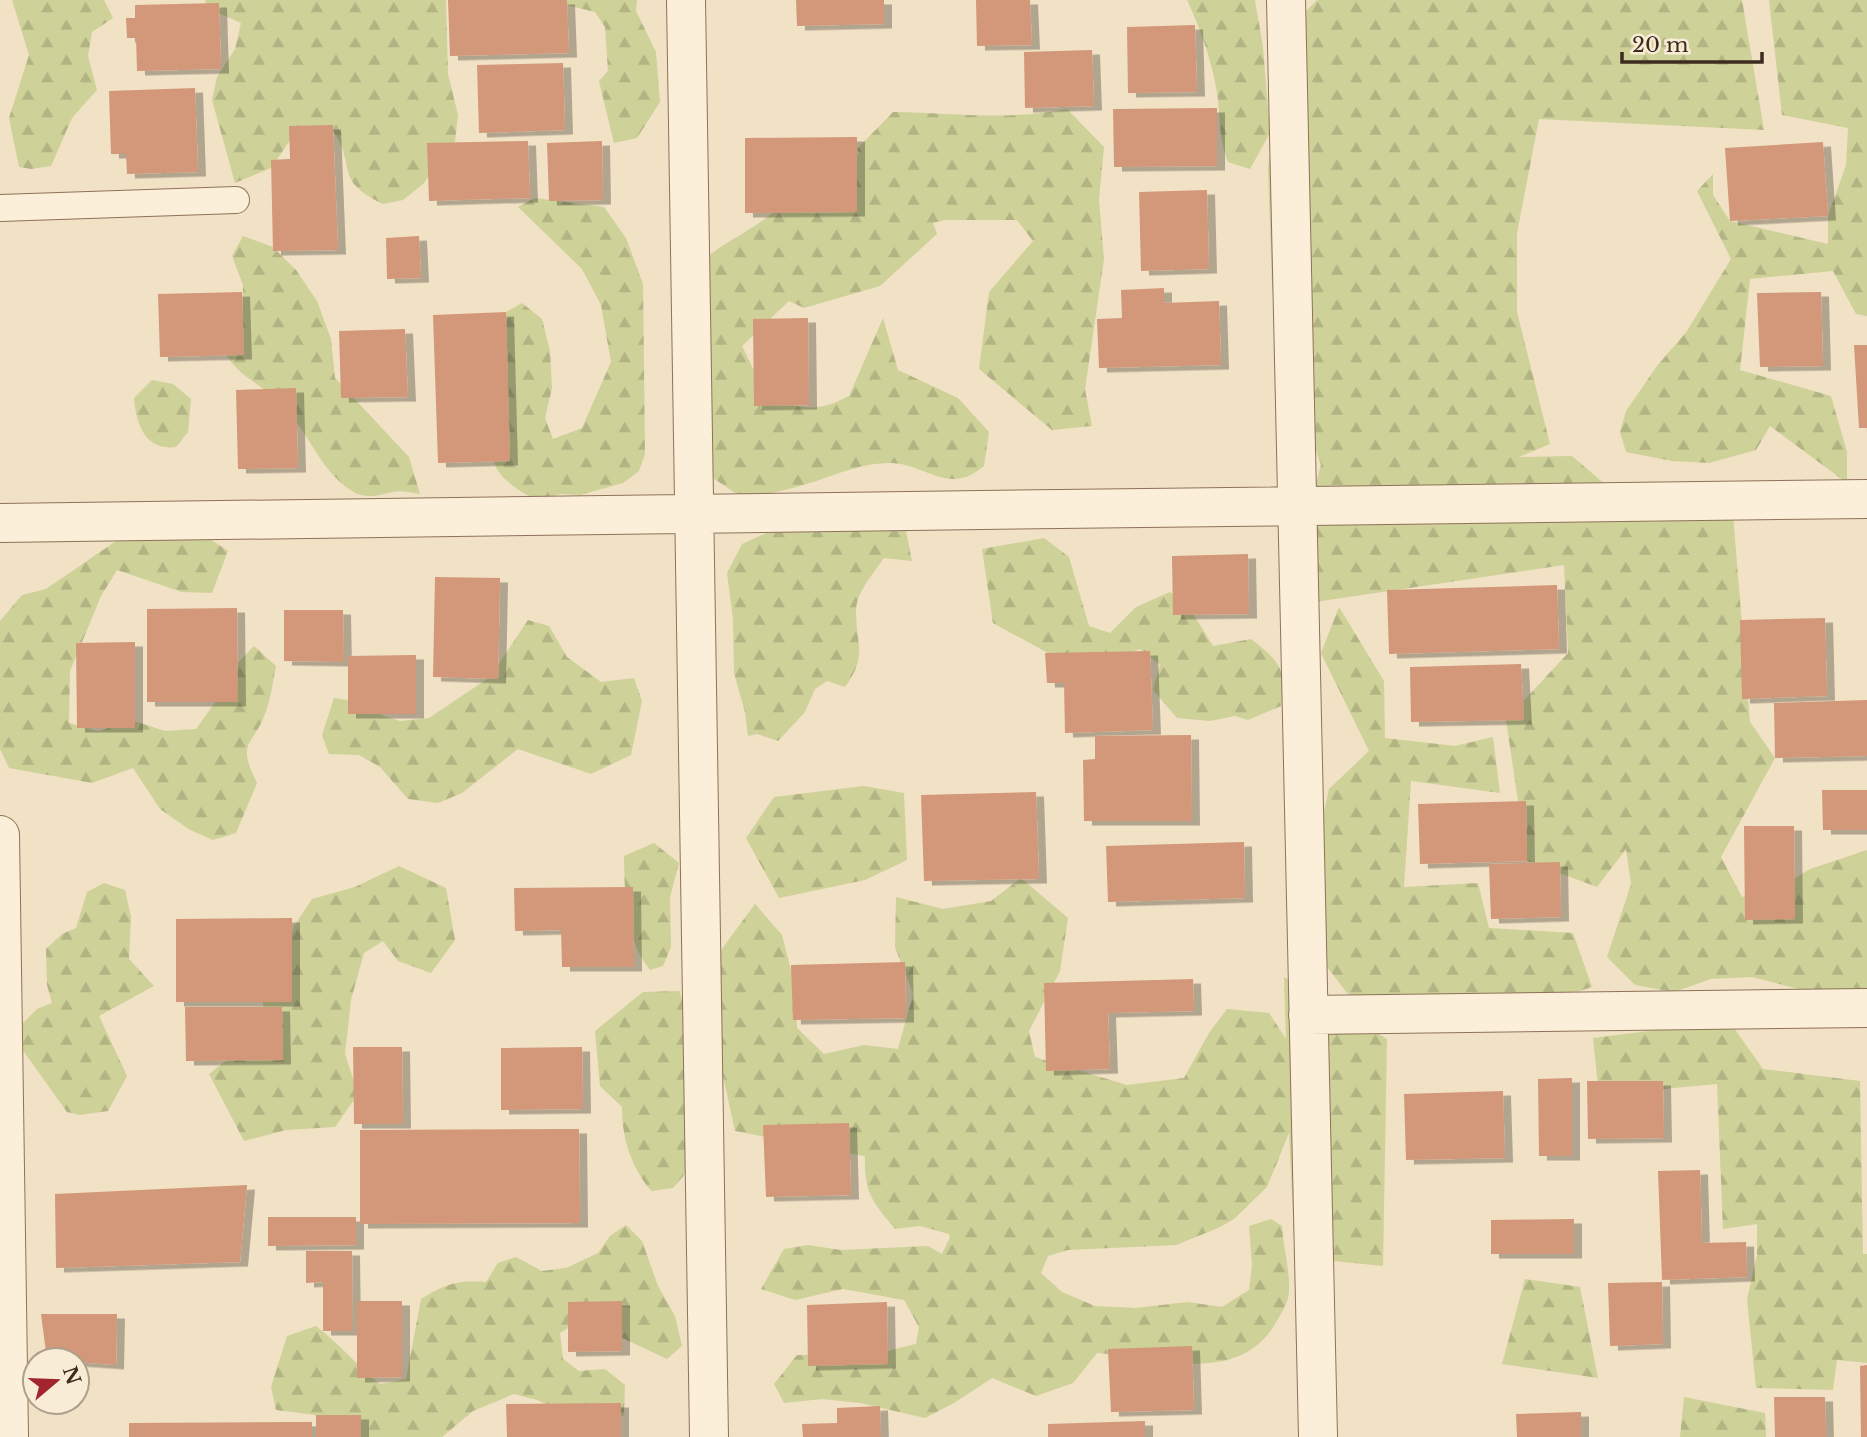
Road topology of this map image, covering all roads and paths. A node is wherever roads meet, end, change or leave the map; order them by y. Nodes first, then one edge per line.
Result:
1 (686, 0) edge
2 (1286, 0) edge
3 (236, 200) dead end
4 (0, 208) edge
5 (1867, 499) edge
6 (1297, 504) junction
7 (695, 516) junction
8 (0, 523) edge
9 (0, 835) edge
10 (1867, 1008) edge
11 (1308, 1015) junction
12 (9, 1437) edge
13 (709, 1437) edge
14 (1318, 1437) edge

1 - 7 street
2 - 6 street
3 - 4 lane
5 - 6 street
6 - 7 street
6 - 11 street
7 - 8 street
7 - 13 street
9 - 12 street
10 - 11 street
11 - 14 street

